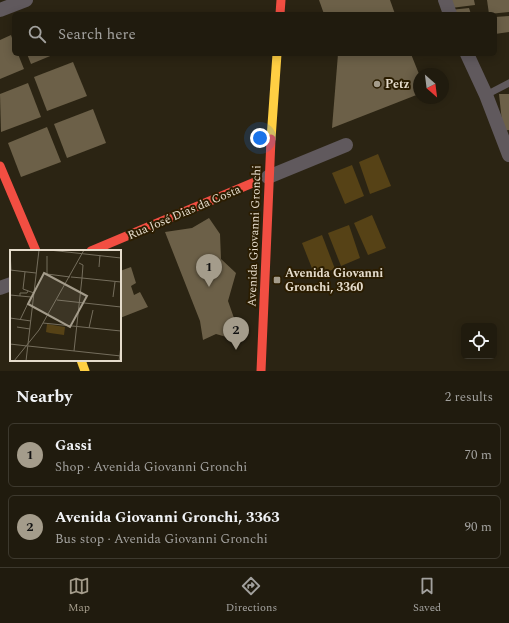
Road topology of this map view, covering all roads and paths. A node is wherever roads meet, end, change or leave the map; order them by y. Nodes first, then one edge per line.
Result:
1 (26, 0) edge
2 (281, 0) edge
3 (445, 0) edge
4 (0, 10) edge
5 (280, 12) edge
6 (449, 12) edge
7 (277, 56) edge
8 (468, 56) edge
9 (509, 83) edge
10 (486, 95) junction
11 (505, 135) edge
12 (346, 145) dead end
13 (509, 155) edge
14 (0, 166) edge
15 (258, 180) junction
16 (36, 250) edge
17 (93, 250) edge
18 (10, 284) edge
19 (0, 288) edge
20 (81, 361) edge
21 (85, 371) edge
22 (261, 371) edge

1 - 4 street
2 - 5 main road
3 - 6 street
7 - 15 main road, Avenida Giovanni Gronchi
8 - 10 street
9 - 10 lane
10 - 11 street
11 - 13 street
12 - 15 street, Rua José Dias da Costa
14 - 16 main road
15 - 17 main road, Rua José Dias da Costa
15 - 22 main road, Avenida Giovanni Gronchi
18 - 19 street
20 - 21 main road

